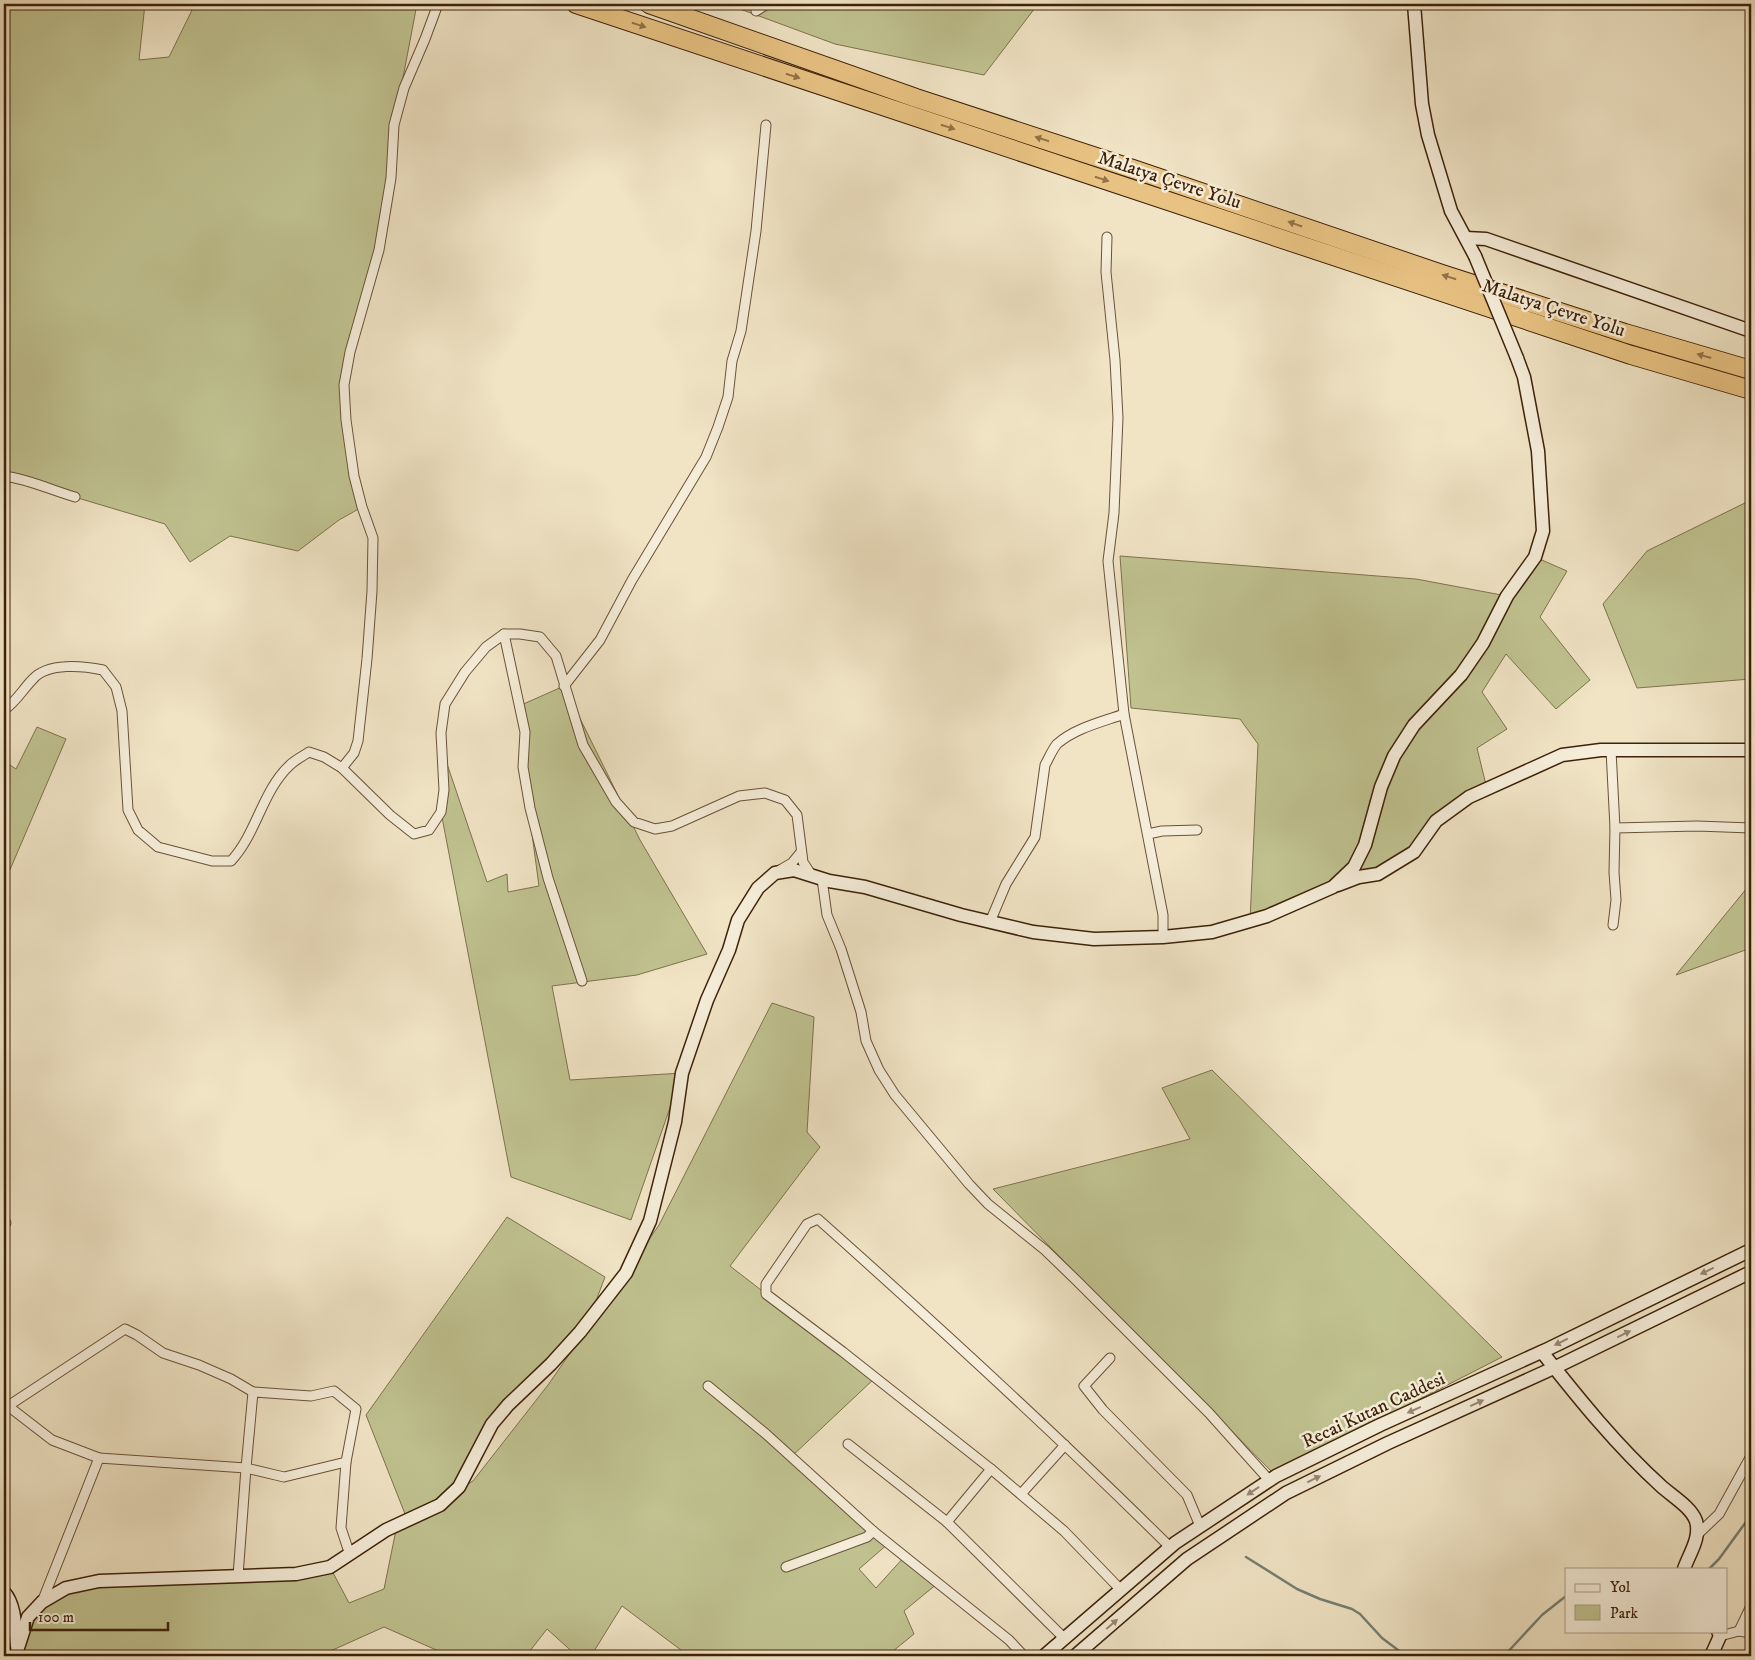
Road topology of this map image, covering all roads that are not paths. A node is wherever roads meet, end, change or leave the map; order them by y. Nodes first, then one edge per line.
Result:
1 (438, 4) edge
2 (576, 4) edge
3 (649, 4) edge
4 (767, 4) edge
5 (1414, 4) edge
6 (756, 11) dead end
7 (766, 125) dead end
8 (1107, 238) dead end
9 (1466, 238) junction
10 (1751, 331) edge
11 (1751, 370) edge
12 (1751, 390) edge
13 (4, 476) edge
14 (75, 497) dead end
15 (504, 634) junction
16 (564, 686) junction
17 (4, 710) edge
18 (1124, 714) junction
19 (1611, 750) junction
20 (1751, 750) edge
21 (342, 768) junction
22 (1615, 828) junction
23 (1751, 828) edge
24 (1197, 830) dead end
25 (1148, 834) junction
26 (801, 852) junction
27 (775, 873) junction
28 (817, 877) junction
29 (1333, 887) junction
30 (990, 922) junction
31 (1613, 925) dead end
32 (1163, 937) junction
33 (582, 981) dead end
34 (1751, 1250) edge
35 (1751, 1272) edge
36 (1542, 1352) junction
37 (1110, 1358) dead end
38 (1554, 1368) junction
39 (708, 1386) dead end
40 (253, 1392) junction
41 (5, 1405) edge
42 (848, 1444) dead end
43 (1065, 1445) junction
44 (1751, 1456) edge
45 (99, 1458) junction
46 (346, 1462) junction
47 (246, 1468) junction
48 (991, 1469) junction
49 (1269, 1480) junction
50 (1020, 1494) junction
51 (947, 1522) junction
52 (1200, 1526) junction
53 (873, 1531) junction
54 (1696, 1536) junction
55 (1170, 1547) junction
56 (350, 1554) junction
57 (786, 1567) dead end
58 (1684, 1568) edge
59 (238, 1576) junction
60 (1121, 1590) junction
61 (4, 1592) edge
62 (42, 1602) junction
63 (1751, 1606) edge
64 (1738, 1631) junction
65 (1719, 1633) edge
66 (1751, 1633) edge
67 (1065, 1638) junction
68 (18, 1654) edge
69 (1024, 1656) edge
70 (1044, 1656) edge
71 (1075, 1656) edge
72 (1711, 1656) edge

1 - 21 street
2 -> 12 highway, Malatya Çevre Yolu
11 -> 3 highway, Malatya Çevre Yolu
4 - 6 street
5 - 9 street
7 - 16 street
8 - 18 street
9 - 10 street
9 - 29 street, bridge
13 - 14 street
15 - 16 street
15 - 21 street
15 - 33 street
16 - 26 street
17 - 21 street
18 - 25 street
18 - 30 street
19 - 20 street
19 - 22 street
19 - 29 street
22 - 23 street
22 - 31 street
24 - 25 street
25 - 32 street
26 - 27 street
26 - 28 street
27 - 28 street
27 - 56 street
28 - 30 street
28 - 49 street
29 - 32 street
30 - 32 street
34 -> 36 street, Recai Kutan Caddesi
38 -> 35 street, Recai Kutan Caddesi
36 - 38 street
36 -> 49 street, Recai Kutan Caddesi
37 - 52 street
38 - 54 street
71 -> 38 street, Recai Kutan Caddesi
39 - 53 street
40 - 41 street
40 - 46 street
40 - 47 street
41 - 45 street
42 - 51 street
43 - 48 street
43 - 50 street
43 - 55 street
44 - 54 street
45 - 47 street
45 - 62 street
46 - 47 street
46 - 56 street
47 - 59 street
48 - 50 street
48 - 51 street
49 -> 52 street, Recai Kutan Caddesi
50 - 60 street
51 - 67 street
52 - 55 street, Recai Kutan Caddesi
53 - 57 street
53 - 69 street
54 - 58 street
55 - 60 street, Recai Kutan Caddesi
56 - 59 street
59 - 62 street
60 - 67 street, Recai Kutan Caddesi
61 - 68 street
62 - 68 street
63 - 64 street
64 - 65 street
64 - 66 street
65 - 72 street
67 - 70 street, Recai Kutan Caddesi

